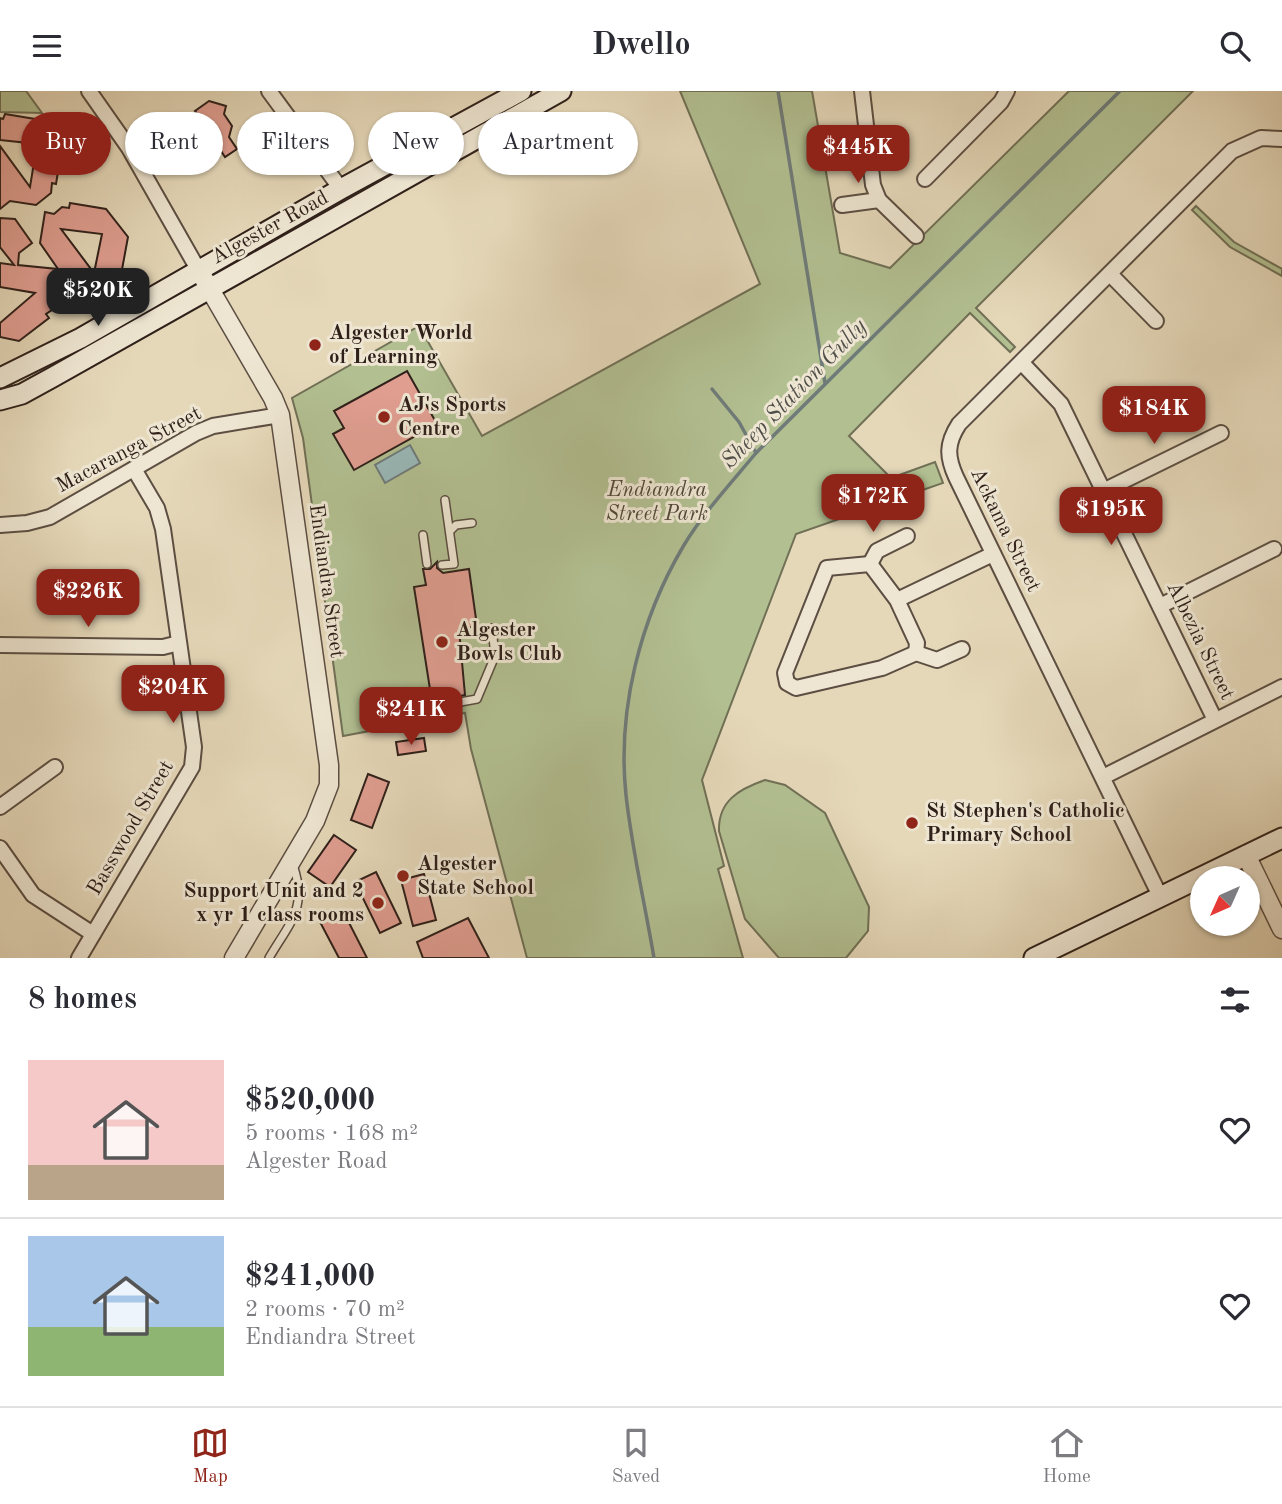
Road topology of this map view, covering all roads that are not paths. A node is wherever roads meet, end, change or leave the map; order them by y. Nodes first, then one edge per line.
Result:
1 (89, 91) edge
2 (269, 91) edge
3 (521, 91) edge
4 (561, 91) edge
5 (862, 91) edge
6 (1007, 91) edge
7 (1282, 139) edge
8 (464, 146) edge
9 (393, 175) edge
10 (412, 175) edge
11 (925, 179) dead end
12 (341, 189) junction
13 (879, 200) junction
14 (842, 205) dead end
15 (323, 224) junction
16 (916, 236) dead end
17 (199, 271) junction
18 (1110, 274) junction
19 (209, 288) junction
20 (1156, 321) dead end
21 (1022, 363) junction
22 (0, 378) edge
23 (0, 400) edge
24 (279, 415) junction
25 (1221, 433) dead end
26 (134, 469) junction
27 (1103, 491) junction
28 (445, 500) dead end
29 (472, 523) dead end
30 (0, 525) edge
31 (450, 531) junction
32 (423, 535) dead end
33 (907, 536) dead end
34 (1274, 549) dead end
35 (993, 554) junction
36 (427, 564) dead end
37 (870, 564) junction
38 (442, 565) dead end
39 (897, 600) junction
40 (1160, 606) junction
41 (492, 628) dead end
42 (179, 643) junction
43 (0, 645) edge
44 (962, 649) dead end
45 (916, 653) junction
46 (1282, 687) edge
47 (438, 706) dead end
48 (1215, 720) junction
49 (55, 767) dead end
50 (1103, 777) junction
51 (0, 807) edge
52 (1282, 838) edge
53 (0, 848) edge
54 (1246, 855) junction
55 (291, 861) junction
56 (1160, 897) junction
57 (1282, 929) edge
58 (93, 934) junction
59 (79, 958) edge
60 (234, 958) edge
61 (269, 958) edge
62 (1034, 958) edge

1 - 17 street
2 - 12 street
3 - 12 main road, Algester Road
4 - 8 main road, Algester Road
5 - 13 street
6 - 11 street
7 - 18 street, Ackama Street
9 - 12 street
10 - 15 main road, Algester Road
12 - 15 street
12 - 17 main road, Algester Road
13 - 14 street
13 - 16 street
15 - 19 main road, Algester Road
17 - 19 street, Endiandra Street
17 - 22 main road, Algester Road
18 - 20 street
18 - 21 street, Ackama Street
19 - 23 main road, Algester Road
19 - 24 street, Endiandra Street
21 - 27 street, Albezia Street
21 - 35 street, Ackama Street
24 - 26 street, Macaranga Street
24 - 55 street, Endiandra Street
25 - 27 street
26 - 30 street, Macaranga Street
26 - 42 street, Basswood Street
27 - 40 street, Albezia Street
28 - 31 lane
29 - 31 lane
31 - 38 lane
32 - 36 lane
33 - 37 street
34 - 40 street
35 - 39 street
35 - 50 street, Ackama Street
37 - 39 street
37 - 45 street
39 - 45 street
40 - 48 street, Albezia Street
41 - 47 lane
42 - 43 street
42 - 58 street, Basswood Street
44 - 45 street
46 - 48 street
48 - 50 street
49 - 51 street
50 - 56 street, Ackama Street
52 - 54 main road
53 - 58 street
54 - 56 main road
54 - 57 street
55 - 60 street, Endiandra Street
55 - 61 lane
56 - 62 main road
58 - 59 street, Basswood Street

